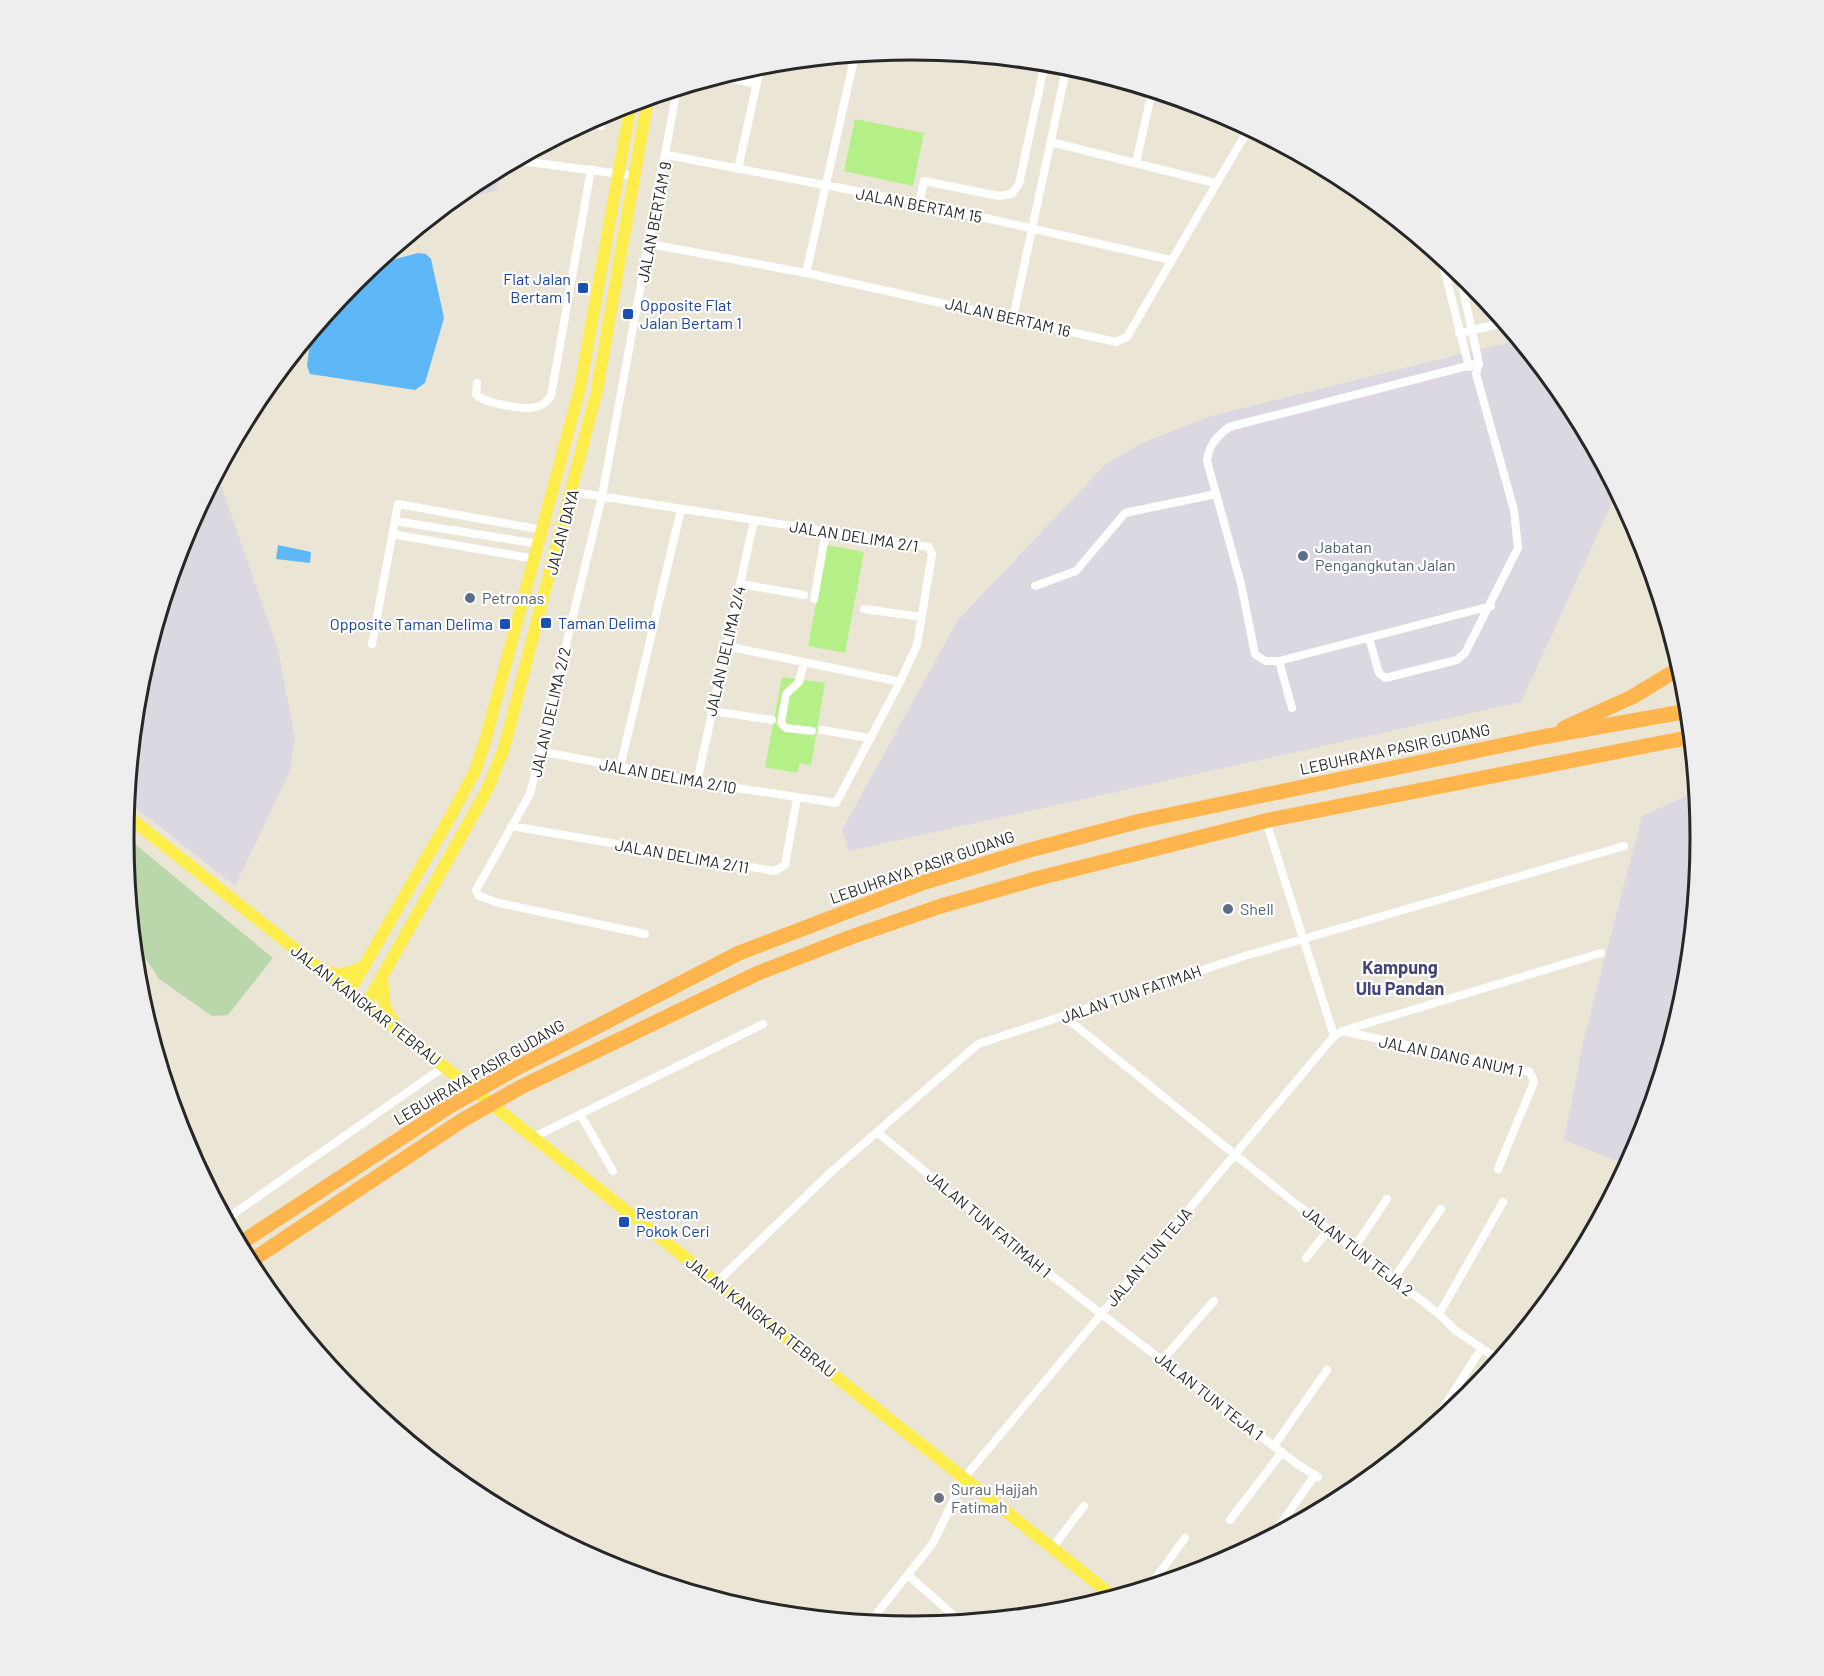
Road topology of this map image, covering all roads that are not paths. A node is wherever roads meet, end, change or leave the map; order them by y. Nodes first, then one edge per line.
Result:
1 (853, 63) edge
2 (1042, 72) edge
3 (759, 75) edge
4 (1064, 75) edge
5 (739, 80) edge
6 (757, 84) junction
7 (676, 97) edge
8 (1151, 98) edge
9 (647, 107) edge
10 (629, 113) edge
11 (1245, 135) edge
12 (1051, 142) junction
13 (666, 155) junction
14 (527, 162) edge
15 (1136, 163) junction
16 (591, 169) junction
17 (738, 169) junction
18 (620, 173) junction
19 (636, 176) junction
20 (1215, 183) junction
21 (825, 186) junction
22 (919, 203) junction
23 (1032, 228) junction
24 (650, 244) junction
25 (1171, 260) junction
26 (1444, 271) edge
27 (806, 273) junction
28 (1463, 289) edge
29 (1013, 318) junction
30 (1497, 325) edge
31 (1472, 331) junction
32 (1459, 333) junction
33 (1479, 363) junction
34 (1467, 365) junction
35 (1476, 374) junction
36 (477, 383) dead end
37 (573, 492) junction
38 (1216, 494) junction
39 (602, 496) junction
40 (681, 509) junction
41 (754, 520) junction
42 (395, 521) junction
43 (543, 530) junction
44 (826, 531) junction
45 (392, 534) junction
46 (539, 544) junction
47 (535, 559) junction
48 (740, 584) junction
49 (1035, 586) dead end
50 (804, 595) dead end
51 (814, 600) dead end
52 (1491, 606) junction
53 (864, 609) dead end
54 (922, 617) junction
55 (1369, 638) junction
56 (372, 644) dead end
57 (726, 646) junction
58 (1279, 661) junction
59 (804, 662) junction
60 (1672, 673) edge
61 (900, 682) junction
62 (1292, 708) dead end
63 (711, 711) junction
64 (1679, 713) edge
65 (771, 720) dead end
66 (822, 730) dead end
67 (812, 731) dead end
68 (1542, 737) junction
69 (869, 738) junction
70 (1683, 740) edge
71 (540, 752) junction
72 (620, 768) junction
73 (697, 782) junction
74 (797, 798) junction
75 (453, 812) junction
76 (1266, 821) junction
77 (135, 822) edge
78 (511, 826) junction
79 (463, 833) junction
80 (1624, 846) dead end
81 (645, 934) dead end
82 (1304, 939) junction
83 (1601, 953) dead end
84 (366, 966) junction
85 (322, 971) junction
86 (382, 978) junction
87 (349, 992) junction
88 (366, 1005) junction
89 (1065, 1017) junction
90 (763, 1024) dead end
91 (401, 1032) junction
92 (1338, 1033) junction
93 (445, 1066) junction
94 (580, 1114) junction
95 (877, 1132) junction
96 (534, 1137) junction
97 (1236, 1153) junction
98 (1498, 1169) dead end
99 (613, 1171) dead end
100 (1387, 1199) dead end
101 (1503, 1202) dead end
102 (1441, 1209) dead end
103 (232, 1215) edge
104 (1329, 1229) junction
105 (246, 1240) edge
106 (1354, 1248) junction
107 (257, 1257) edge
108 (1306, 1258) dead end
109 (1394, 1278) junction
110 (717, 1282) junction
111 (1214, 1301) dead end
112 (1101, 1314) junction
113 (1439, 1314) junction
114 (1481, 1349) junction
115 (1492, 1356) edge
116 (1163, 1359) junction
117 (1327, 1370) dead end
118 (1447, 1402) edge
119 (1274, 1446) junction
120 (1282, 1452) junction
121 (964, 1479) junction
122 (1084, 1506) dead end
123 (1230, 1520) dead end
124 (1283, 1522) edge
125 (1185, 1538) dead end
126 (1052, 1548) junction
127 (908, 1575) junction
128 (1157, 1576) edge
129 (1106, 1591) edge
130 (952, 1614) edge
131 (876, 1615) edge

1 - 21 street
2 - 22 street
3 - 6 street
4 - 12 street
5 - 6 street
6 - 17 street
7 - 13 street, JALAN BERTAM 9
8 - 15 street
9 - 19 main road, JALAN DAYA
10 - 18 main road, JALAN DAYA
11 - 20 street, JALAN BERTAM 16
12 - 15 street
12 - 23 street
13 - 17 street, JALAN BERTAM 15
13 - 24 street, JALAN BERTAM 9
14 - 16 street
15 - 20 street
16 - 18 street
16 - 36 street
17 - 21 street, JALAN BERTAM 15
18 - 19 street
18 - 43 main road, JALAN DAYA
19 - 37 main road, JALAN DAYA
20 - 25 street, JALAN BERTAM 16
21 - 22 street, JALAN BERTAM 15
21 - 27 street
22 - 23 street, JALAN BERTAM 15
23 - 25 street, JALAN BERTAM 15
23 - 29 street
24 - 27 street, JALAN BERTAM 16
24 - 39 street, JALAN BERTAM 9
25 - 29 street, JALAN BERTAM 16
26 - 32 street
27 - 29 street, JALAN BERTAM 16
28 - 31 street
30 - 31 street
31 - 32 street
31 - 33 street
32 - 34 street
33 - 34 street
33 - 35 street
34 - 35 street
34 - 38 street
35 - 52 street
37 - 39 street, JALAN DELIMA 2/1
37 - 79 main road, JALAN DAYA
38 - 49 street
38 - 58 street
39 - 40 street, JALAN DELIMA 2/1
39 - 71 street, JALAN DELIMA 2/2
40 - 41 street, JALAN DELIMA 2/1
40 - 72 street
41 - 44 street, JALAN DELIMA 2/1
41 - 48 street, JALAN DELIMA 2/4
42 - 43 street
42 - 45 street
42 - 46 street
43 - 46 main road, JALAN DAYA
44 - 51 street
44 - 54 street, JALAN DELIMA 2/1
45 - 47 street
45 - 56 street
46 - 47 main road, JALAN DAYA
47 - 75 main road, JALAN DAYA
48 - 50 street
48 - 57 street, JALAN DELIMA 2/4
52 - 55 street
52 - 55 street
53 - 54 street
54 - 61 street, JALAN DELIMA 2/1
55 - 58 street
57 - 59 street
57 - 63 street, JALAN DELIMA 2/4
58 - 62 street
59 - 61 street
59 - 67 street
60 - 68 highway
61 - 69 street, JALAN DELIMA 2/1
63 - 65 street
63 - 73 street, JALAN DELIMA 2/4
64 - 68 highway, LEBUHRAYA PASIR GUDANG
66 - 69 street
68 - 105 highway, LEBUHRAYA PASIR GUDANG
69 - 74 street, JALAN DELIMA 2/1
70 - 76 highway, LEBUHRAYA PASIR GUDANG
71 - 72 street, JALAN DELIMA 2/10
71 - 78 street, JALAN DELIMA 2/2
72 - 73 street, JALAN DELIMA 2/10
73 - 74 street, JALAN DELIMA 2/10
74 - 78 street, JALAN DELIMA 2/11
75 - 79 main road
75 - 84 main road, JALAN DAYA
76 - 82 street
76 - 107 highway, LEBUHRAYA PASIR GUDANG
77 - 85 main road, JALAN KANGKAR TEBRAU
78 - 81 street, JALAN DELIMA 2/2
79 - 86 main road, JALAN DAYA
80 - 82 street, JALAN TUN FATIMAH
82 - 89 street, JALAN TUN FATIMAH
82 - 92 street
83 - 92 street
84 - 85 main road
84 - 87 main road, JALAN DAYA
85 - 87 main road, JALAN KANGKAR TEBRAU
86 - 88 main road, JALAN DAYA
86 - 91 main road
87 - 88 main road, JALAN KANGKAR TEBRAU
88 - 91 main road, JALAN KANGKAR TEBRAU
89 - 95 street, JALAN TUN FATIMAH
89 - 97 street, JALAN TUN TEJA 2
90 - 94 street
91 - 93 main road, JALAN KANGKAR TEBRAU
92 - 97 street, JALAN TUN TEJA
92 - 98 street, JALAN DANG ANUM 1
93 - 96 main road, JALAN KANGKAR TEBRAU
93 - 103 street
94 - 96 street
94 - 99 street
95 - 110 street, JALAN TUN FATIMAH
95 - 112 street, JALAN TUN FATIMAH 1
96 - 110 main road, JALAN KANGKAR TEBRAU
97 - 104 street, JALAN TUN TEJA 2
97 - 112 street, JALAN TUN TEJA
100 - 106 street
101 - 113 street
102 - 109 street
104 - 106 street, JALAN TUN TEJA 2
104 - 108 street
106 - 109 street, JALAN TUN TEJA 2
109 - 113 street, JALAN TUN TEJA 2
110 - 121 main road, JALAN KANGKAR TEBRAU
111 - 116 street
112 - 116 street, JALAN TUN TEJA 1
112 - 121 street, JALAN TUN TEJA
113 - 114 street, JALAN TUN TEJA 2
114 - 115 street, JALAN TUN TEJA 2
114 - 118 street
116 - 119 street, JALAN TUN TEJA 1
117 - 119 street
119 - 120 street, JALAN TUN TEJA 1
120 - 123 street
120 - 124 street, JALAN TUN TEJA 1
121 - 126 main road, JALAN KANGKAR TEBRAU
121 - 127 street, JALAN TUN TEJA
122 - 126 street
125 - 128 street
126 - 129 main road, JALAN KANGKAR TEBRAU
127 - 130 street
127 - 131 street, JALAN TUN TEJA

